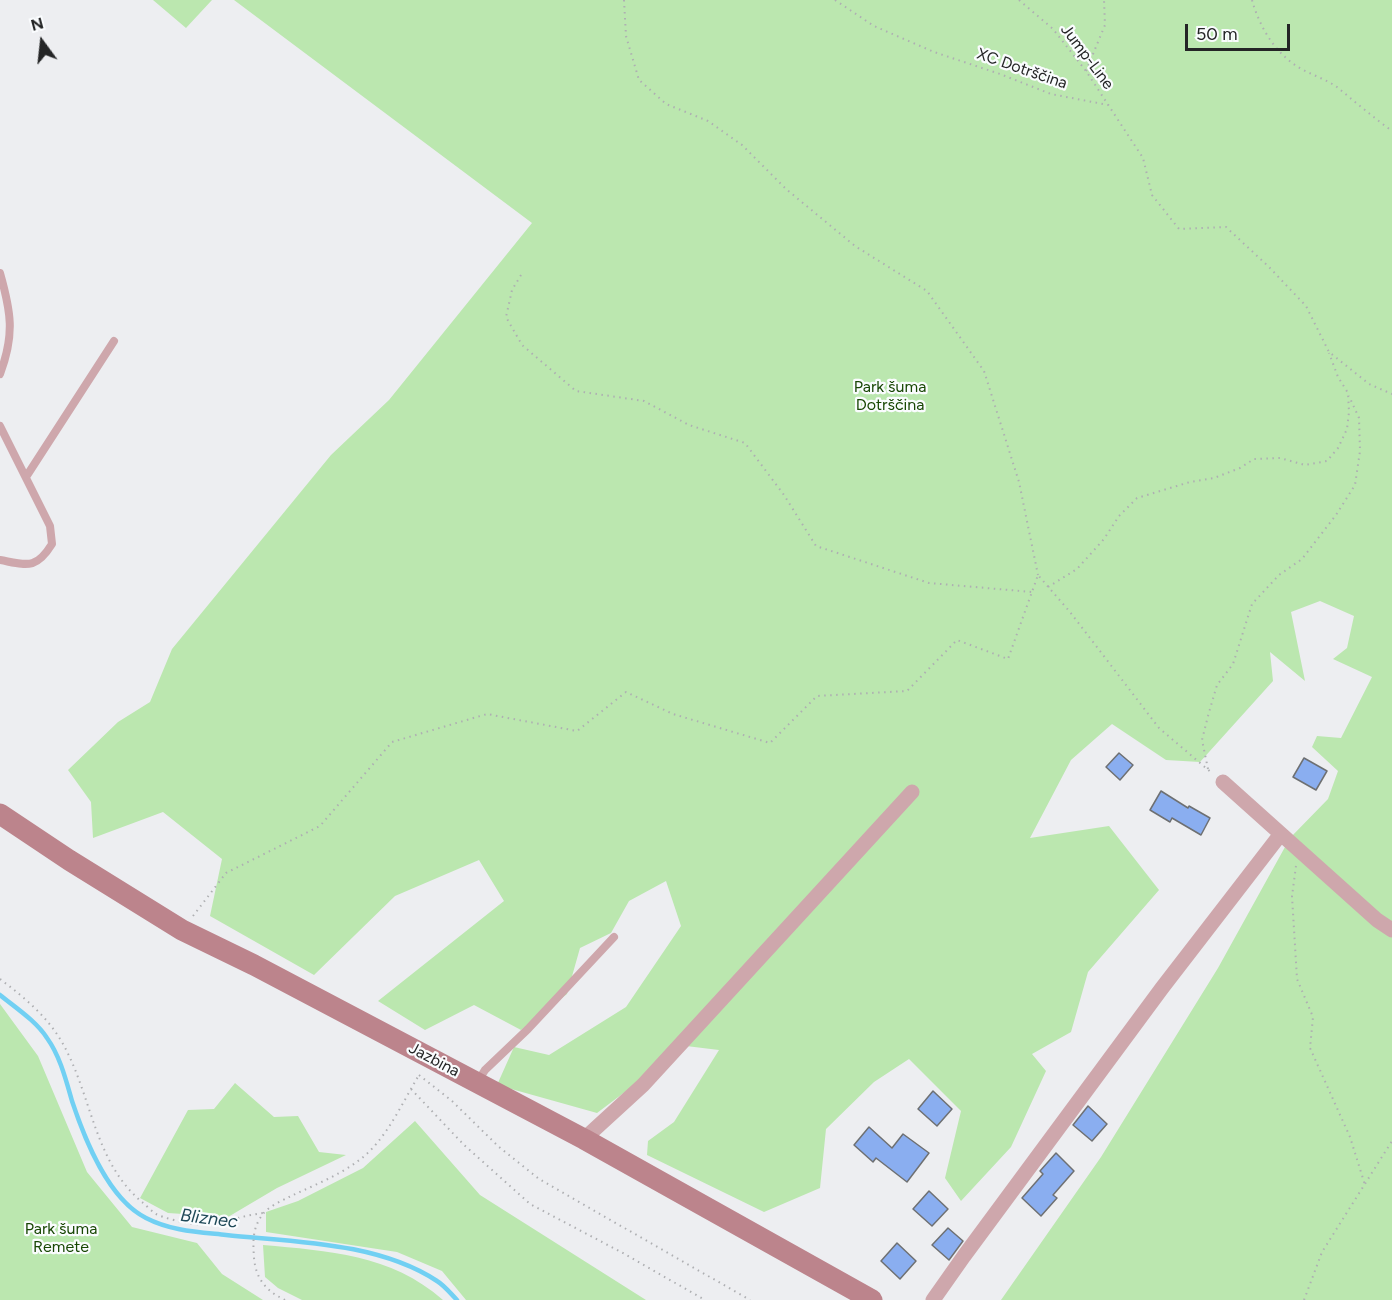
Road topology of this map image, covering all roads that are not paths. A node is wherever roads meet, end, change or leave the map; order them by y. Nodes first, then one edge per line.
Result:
1 (0, 273) edge
2 (114, 341) dead end
3 (0, 374) edge
4 (0, 426) edge
5 (26, 477) junction
6 (0, 560) edge
7 (1222, 782) road end
8 (912, 792) dead end
9 (0, 814) edge
10 (1280, 834) junction
11 (1392, 930) edge
12 (614, 937) dead end
13 (477, 1082) junction
14 (584, 1139) junction
15 (872, 1300) edge
16 (933, 1300) edge

1 - 3 lane
2 - 5 lane
4 - 5 lane
5 - 6 lane
7 - 10 street
8 - 14 street
9 - 13 street, Jazbina
10 - 11 street
10 - 16 street
12 - 13 lane
13 - 14 street, Jazbina
14 - 15 street, Jazbina

